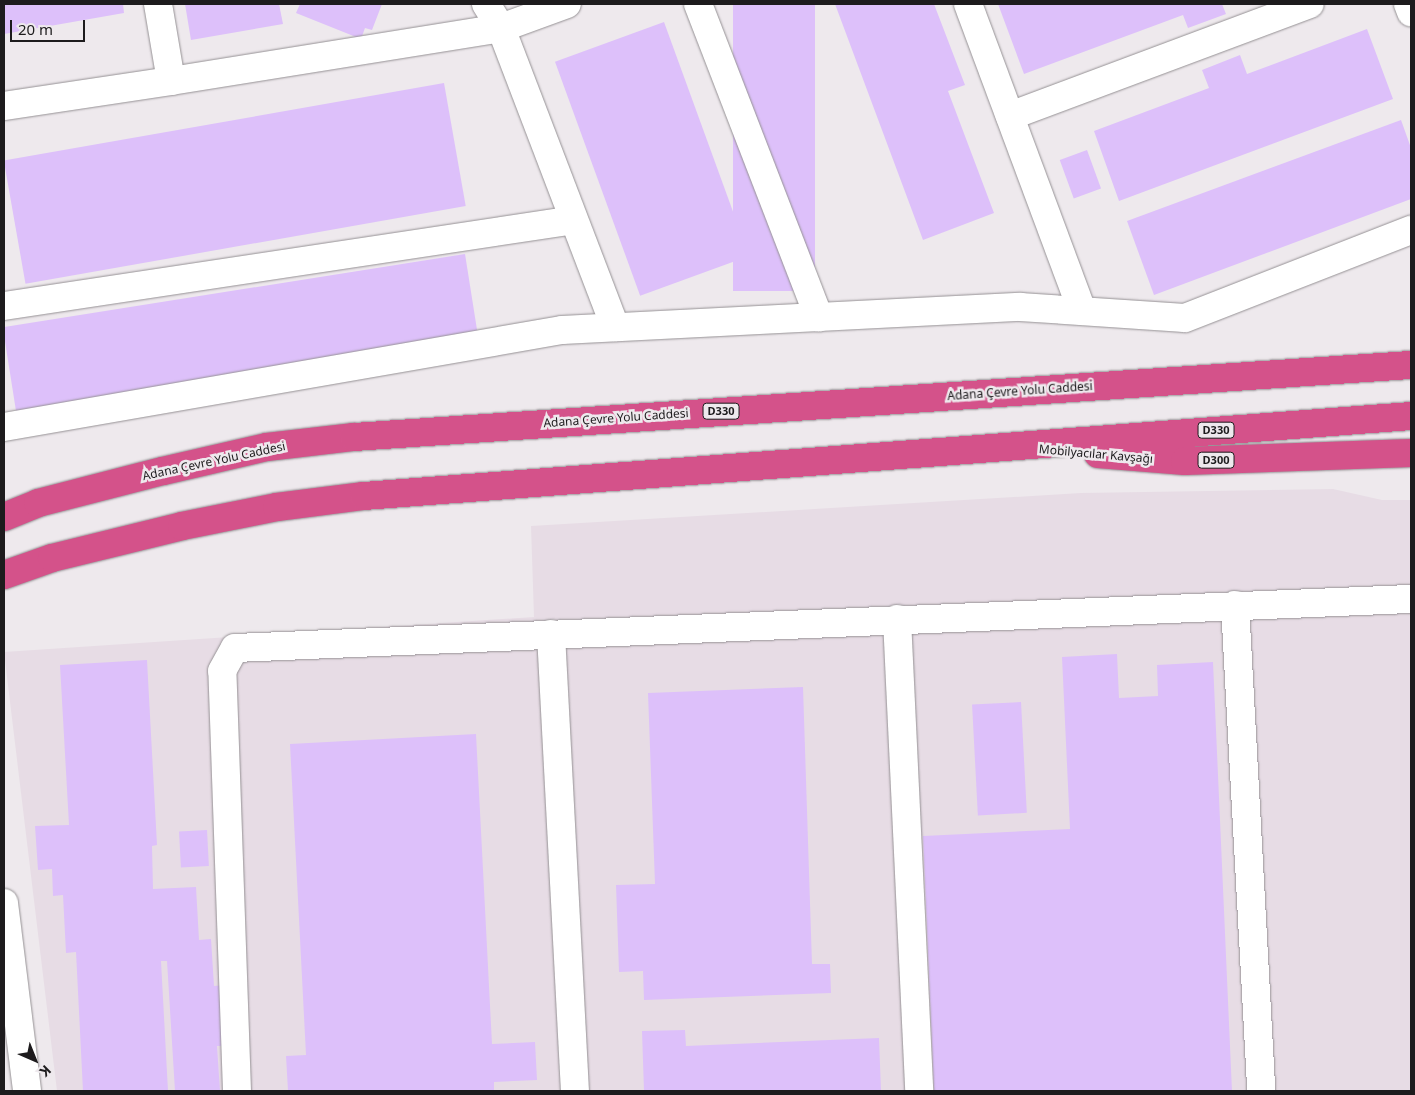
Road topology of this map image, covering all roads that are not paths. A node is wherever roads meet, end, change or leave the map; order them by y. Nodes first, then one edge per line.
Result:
1 (158, 4) edge
2 (486, 4) edge
3 (567, 4) edge
4 (698, 4) edge
5 (968, 4) edge
6 (1310, 4) edge
7 (1408, 4) edge
8 (1411, 12) edge
9 (501, 28) junction
10 (172, 81) junction
11 (4, 106) edge
12 (1010, 116) junction
13 (574, 220) junction
14 (1411, 230) edge
15 (4, 306) edge
16 (1082, 311) junction
17 (819, 317) junction
18 (615, 327) junction
19 (1411, 365) edge
20 (1411, 416) edge
21 (4, 427) edge
22 (1022, 448) junction
23 (1411, 453) edge
24 (4, 517) edge
25 (4, 575) edge
26 (1411, 599) edge
27 (1235, 605) junction
28 (897, 619) junction
29 (551, 634) junction
30 (4, 903) edge
31 (27, 1091) edge
32 (237, 1091) edge
33 (575, 1091) edge
34 (919, 1091) edge
35 (1260, 1091) edge

1 - 10 street
2 - 9 street
3 - 9 street
4 - 17 street
5 - 12 street
6 - 12 street
7 - 8 street
9 - 10 street
9 - 13 street
10 - 11 street
12 - 16 street
13 - 15 street
13 - 18 street
14 - 16 street
16 - 17 street
17 - 18 street
18 - 21 street
19 - 24 highway, Adana Çevre Yolu Caddesi / D330
20 - 22 highway, Mobilyacılar Kavşağı / D330
22 - 23 highway, Mobilyacılar Kavşağı / D300
22 - 25 highway, D330
26 - 27 street
27 - 28 street
27 - 35 street
28 - 29 street
28 - 34 street
29 - 32 street
29 - 33 street
30 - 31 street

